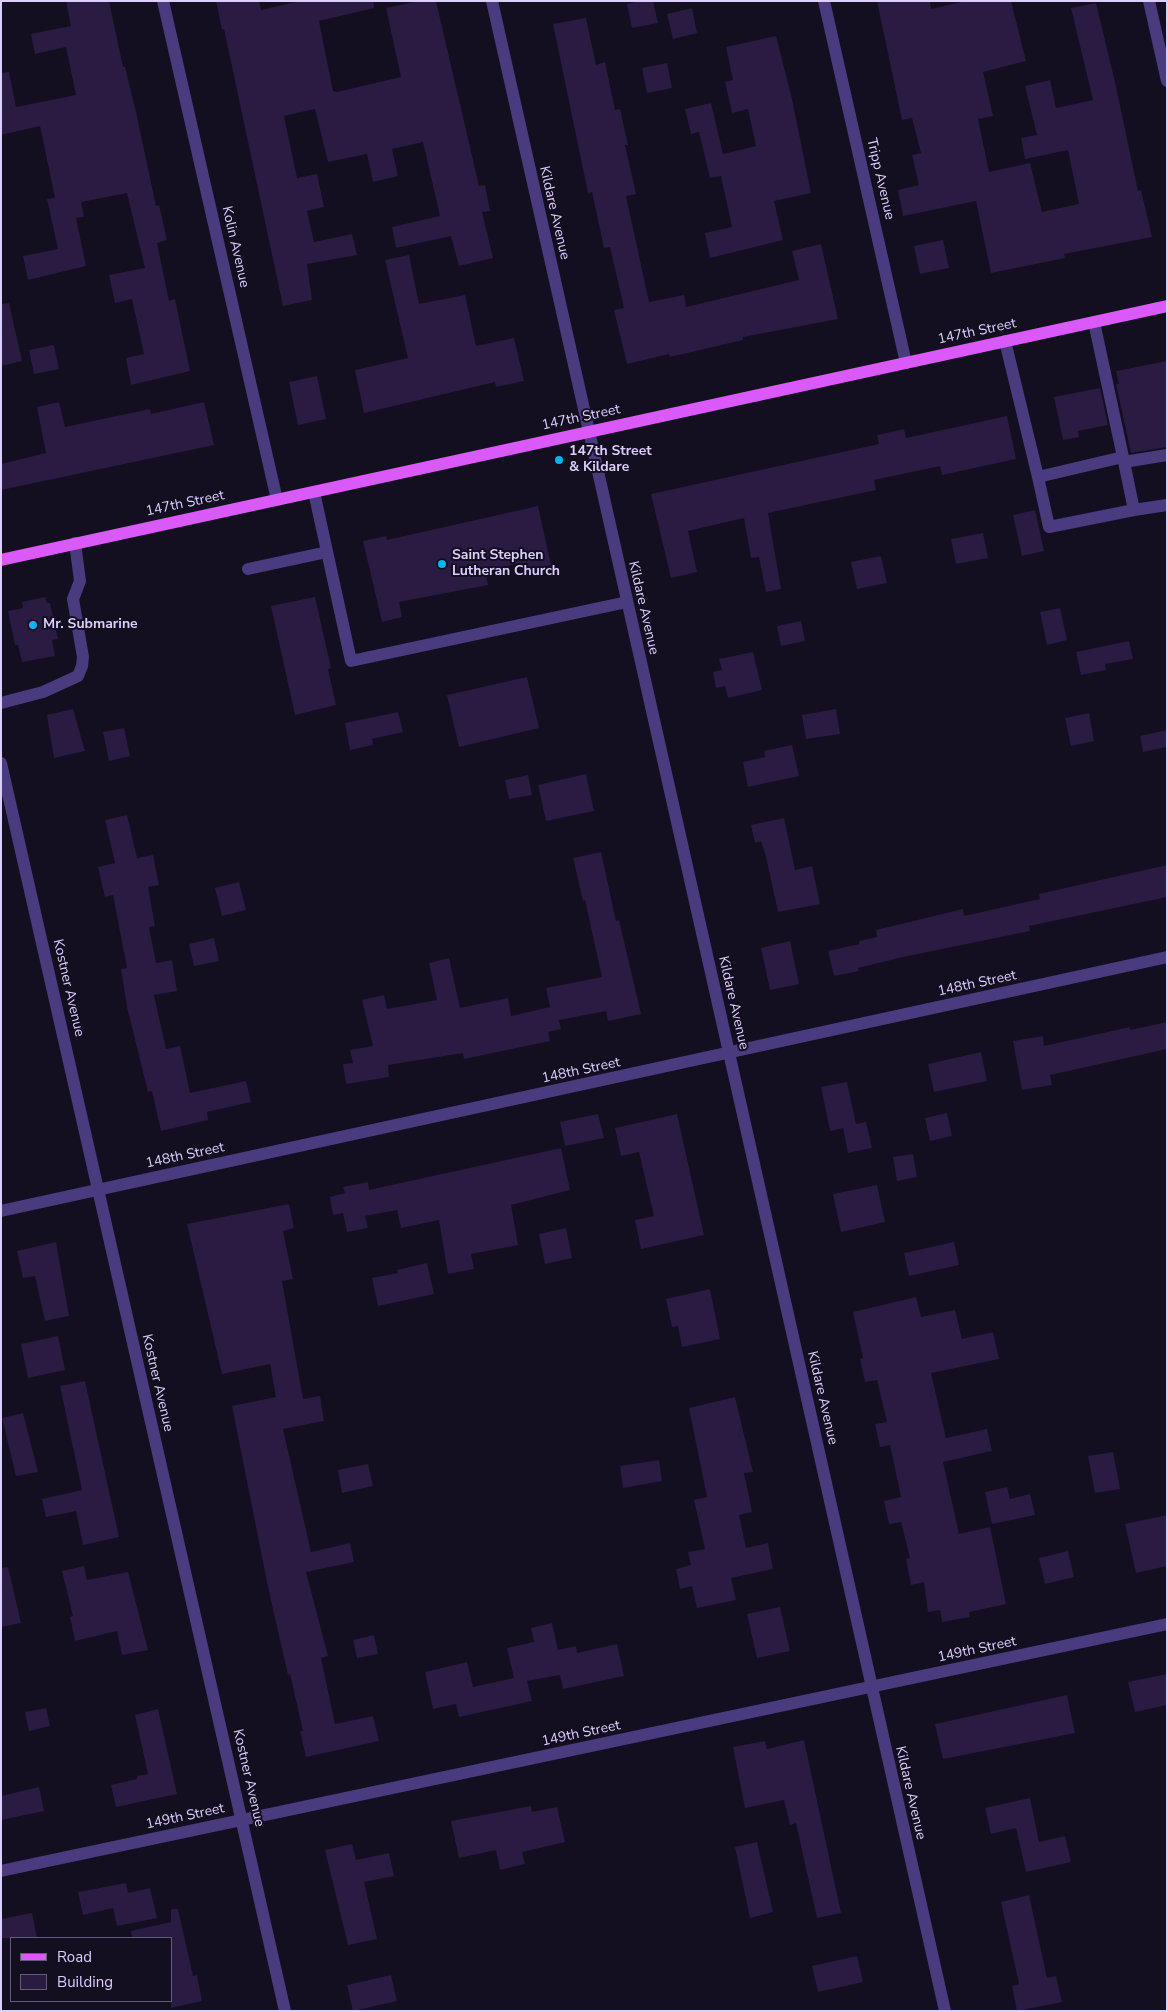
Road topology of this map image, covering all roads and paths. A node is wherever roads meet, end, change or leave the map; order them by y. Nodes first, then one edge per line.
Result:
1 (163, 1) edge
2 (492, 1) edge
3 (824, 1) edge
4 (1149, 1) edge
5 (1167, 80) edge
6 (1167, 306) edge
7 (1094, 322) junction
8 (1006, 341) junction
9 (906, 362) junction
10 (588, 432) junction
11 (1167, 455) edge
12 (1124, 459) junction
13 (1038, 477) junction
14 (314, 492) junction
15 (277, 500) junction
16 (1167, 505) edge
17 (1134, 510) junction
18 (75, 543) junction
19 (327, 552) junction
20 (1, 560) edge
21 (248, 569) dead end
22 (627, 602) junction
23 (1, 703) edge
24 (1, 762) edge
25 (1167, 957) edge
26 (729, 1054) junction
27 (98, 1190) junction
28 (1, 1211) edge
29 (1167, 1624) edge
30 (871, 1688) junction
31 (242, 1820) junction
32 (1, 1871) edge
33 (285, 2011) edge
34 (945, 2011) edge

1 - 15 street, Kolin Avenue
2 - 10 street, Kildare Avenue
3 - 9 street, Tripp Avenue
4 - 5 street
6 - 7 main road, 147th Street
7 - 8 main road, 147th Street
7 - 12 street
8 - 9 main road, 147th Street
8 - 13 street
9 - 10 main road, 147th Street
10 - 14 main road, 147th Street
10 - 22 street, Kildare Avenue
11 - 12 street
12 - 13 street
12 - 17 street
13 - 17 street
14 - 15 main road, 147th Street
14 - 19 street
15 - 18 main road, 147th Street
16 - 17 street
18 - 20 main road, 147th Street
18 - 23 street
19 - 21 street
19 - 22 street
22 - 26 street, Kildare Avenue
24 - 27 street, Kostner Avenue
25 - 26 street, 148th Street
26 - 27 street, 148th Street
26 - 30 street, Kildare Avenue
27 - 28 street, 148th Street
27 - 31 street, Kostner Avenue
29 - 30 street, 149th Street
30 - 31 street, 149th Street
30 - 34 street, Kildare Avenue
31 - 32 street, 149th Street
31 - 33 street, Kostner Avenue

